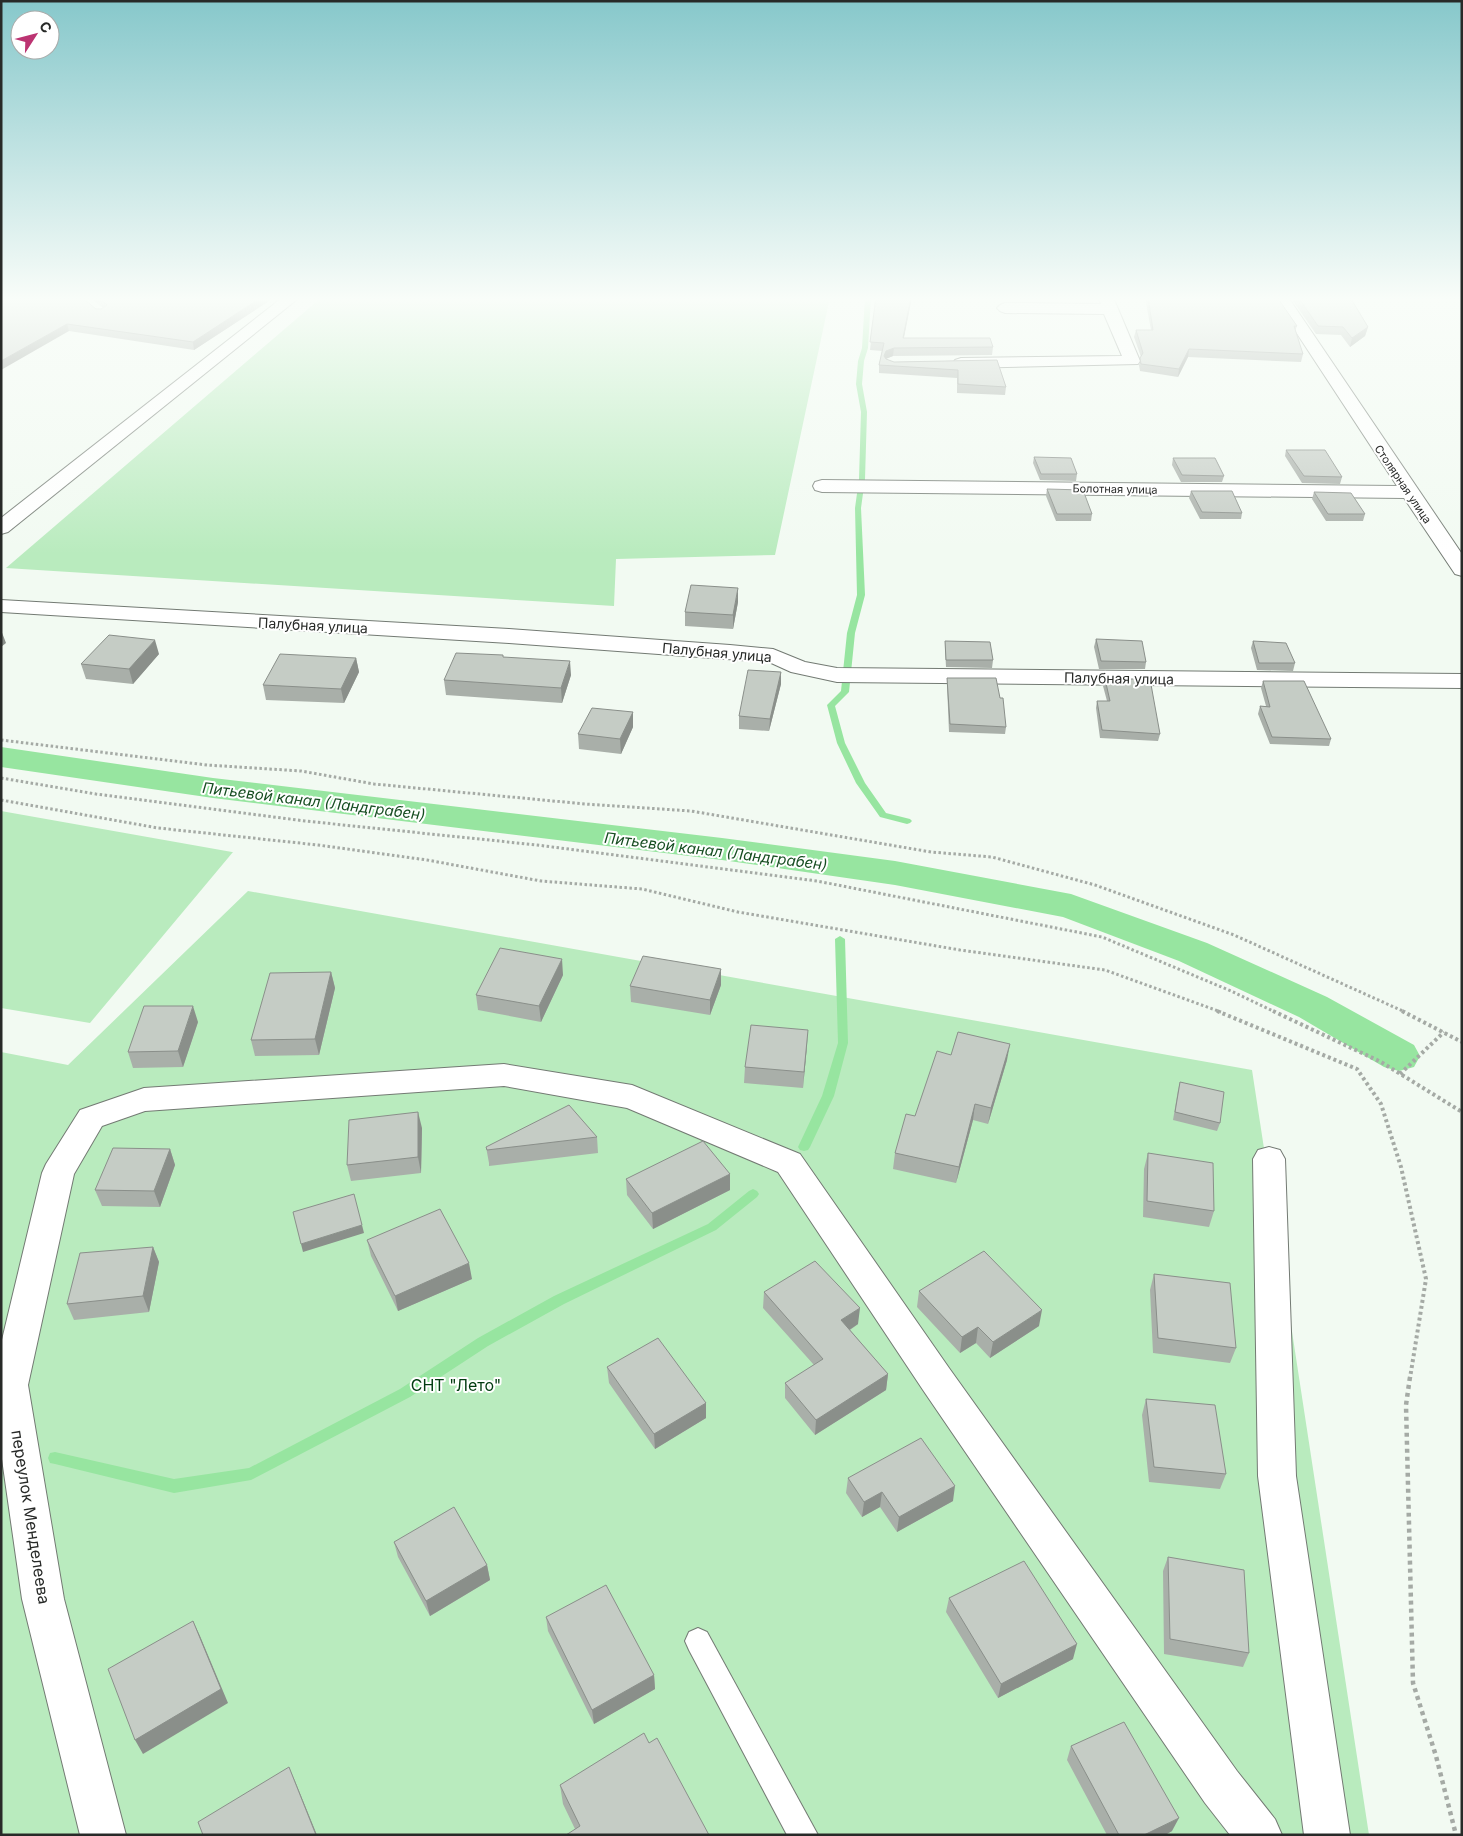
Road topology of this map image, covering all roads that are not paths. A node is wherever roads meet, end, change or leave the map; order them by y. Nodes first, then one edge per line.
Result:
1 (185, 383) edge
2 (1336, 383) edge
3 (822, 486) dead end
4 (1408, 492) junction
5 (1, 528) edge
6 (1462, 570) edge
7 (1, 606) edge
8 (1462, 681) edge
9 (1269, 1159) dead end
10 (698, 1641) dead end
11 (103, 1835) edge
12 (803, 1835) edge
13 (1259, 1835) edge
14 (1327, 1835) edge

1 - 5 street
2 - 4 street, Столярная улица
3 - 4 street, Болотная улица
4 - 6 street, Столярная улица
7 - 8 street, Палубная улица
9 - 14 street
10 - 12 lane
11 - 13 street, переулок Менделеева

